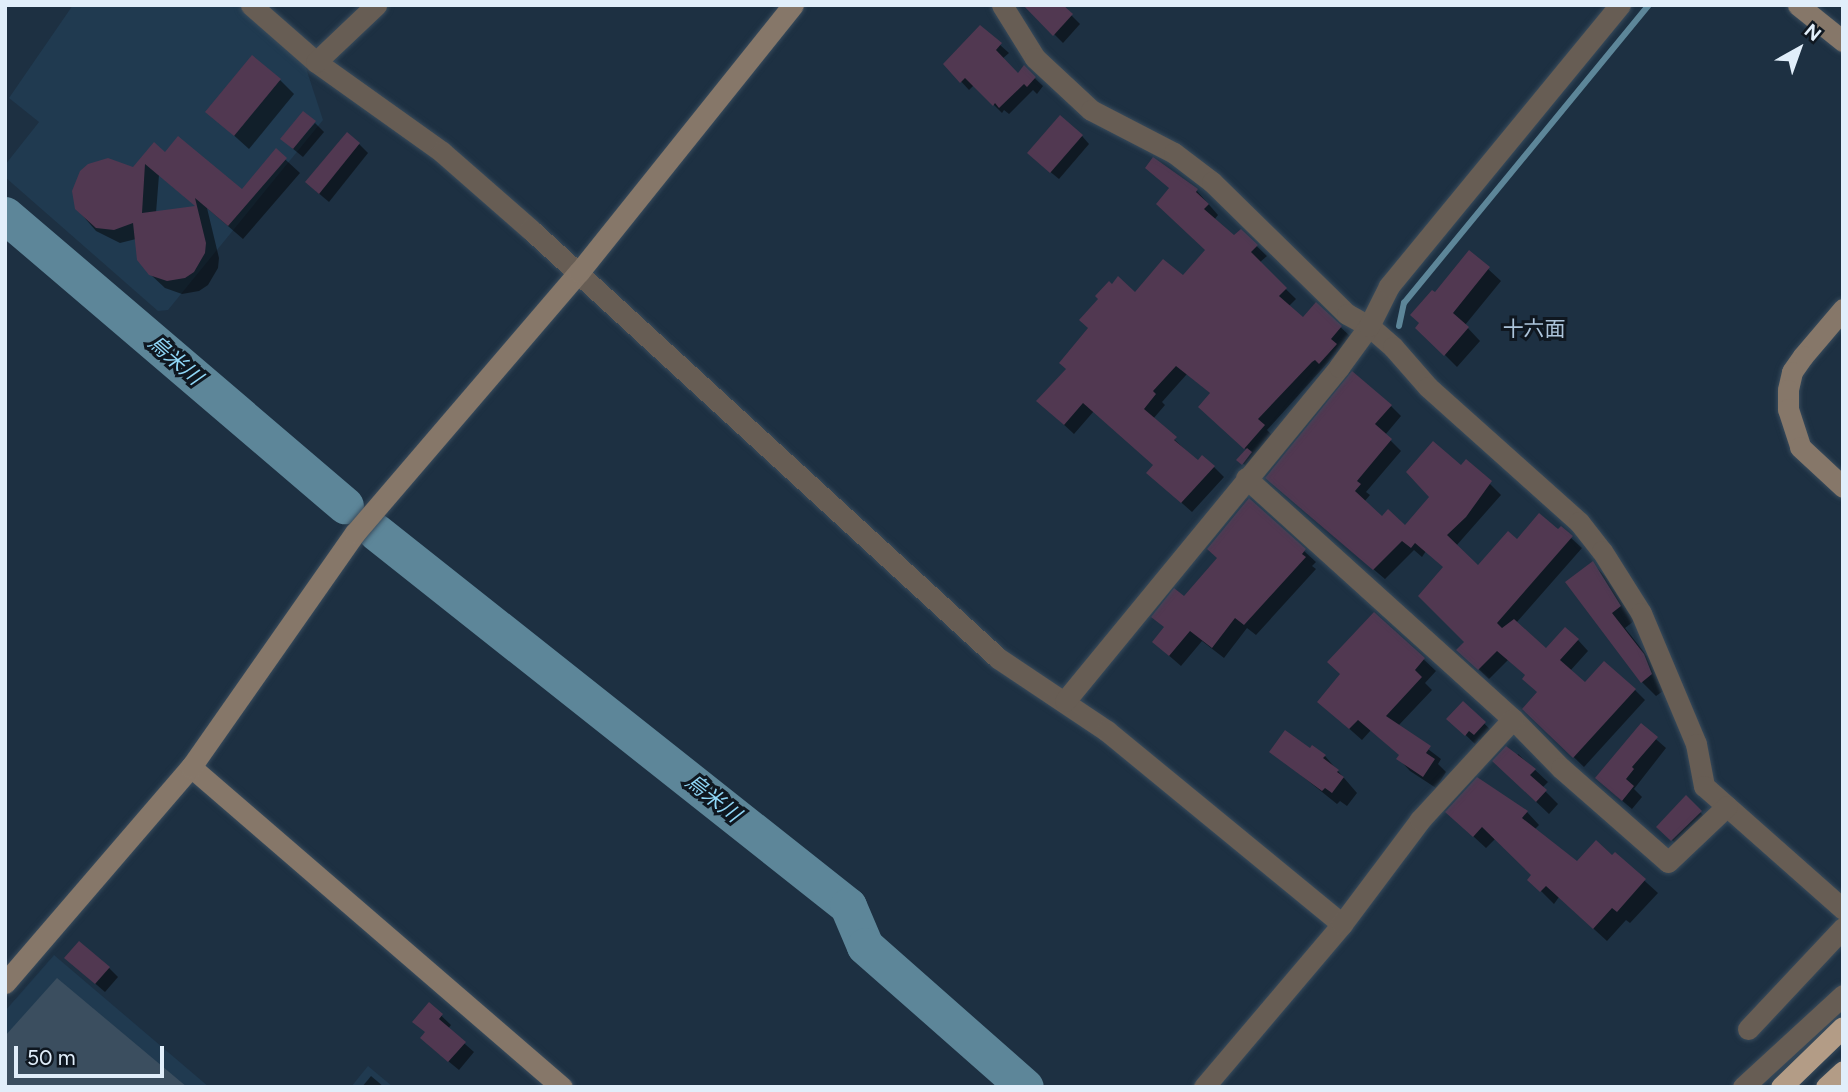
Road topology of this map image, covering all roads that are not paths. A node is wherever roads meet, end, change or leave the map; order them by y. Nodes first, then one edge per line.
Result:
1 (251, 5) edge
2 (376, 5) edge
3 (793, 5) edge
4 (1002, 5) edge
5 (1620, 5) edge
6 (1798, 5) edge
7 (1843, 41) edge
8 (316, 62) junction
9 (579, 272) junction
10 (1843, 309) edge
11 (1369, 326) junction
12 (1246, 478) junction
13 (1843, 487) edge
14 (1065, 701) junction
15 (1513, 719) junction
16 (191, 767) junction
17 (1727, 806) junction
18 (1843, 909) edge
19 (1342, 924) junction
20 (1843, 928) edge
21 (5, 983) edge
22 (1843, 995) edge
23 (1843, 1027) edge
24 (1748, 1029) dead end
25 (1843, 1034) edge
26 (1843, 1070) edge
27 (562, 1087) edge
28 (1204, 1087) edge
29 (1743, 1087) edge
30 (1781, 1087) edge
31 (1789, 1087) edge
32 (1826, 1087) edge

1 - 8 street
2 - 8 street
3 - 9 street
4 - 11 street
5 - 11 street
6 - 7 street
8 - 9 street
9 - 14 street
9 - 16 street
10 - 13 street
11 - 12 street
11 - 17 street
12 - 14 street
12 - 15 street
14 - 19 street
15 - 17 street
15 - 19 street
16 - 21 street
16 - 27 street
17 - 18 street
19 - 28 street
20 - 24 street
22 - 29 street
23 - 30 highway
25 - 31 highway
26 - 32 highway

